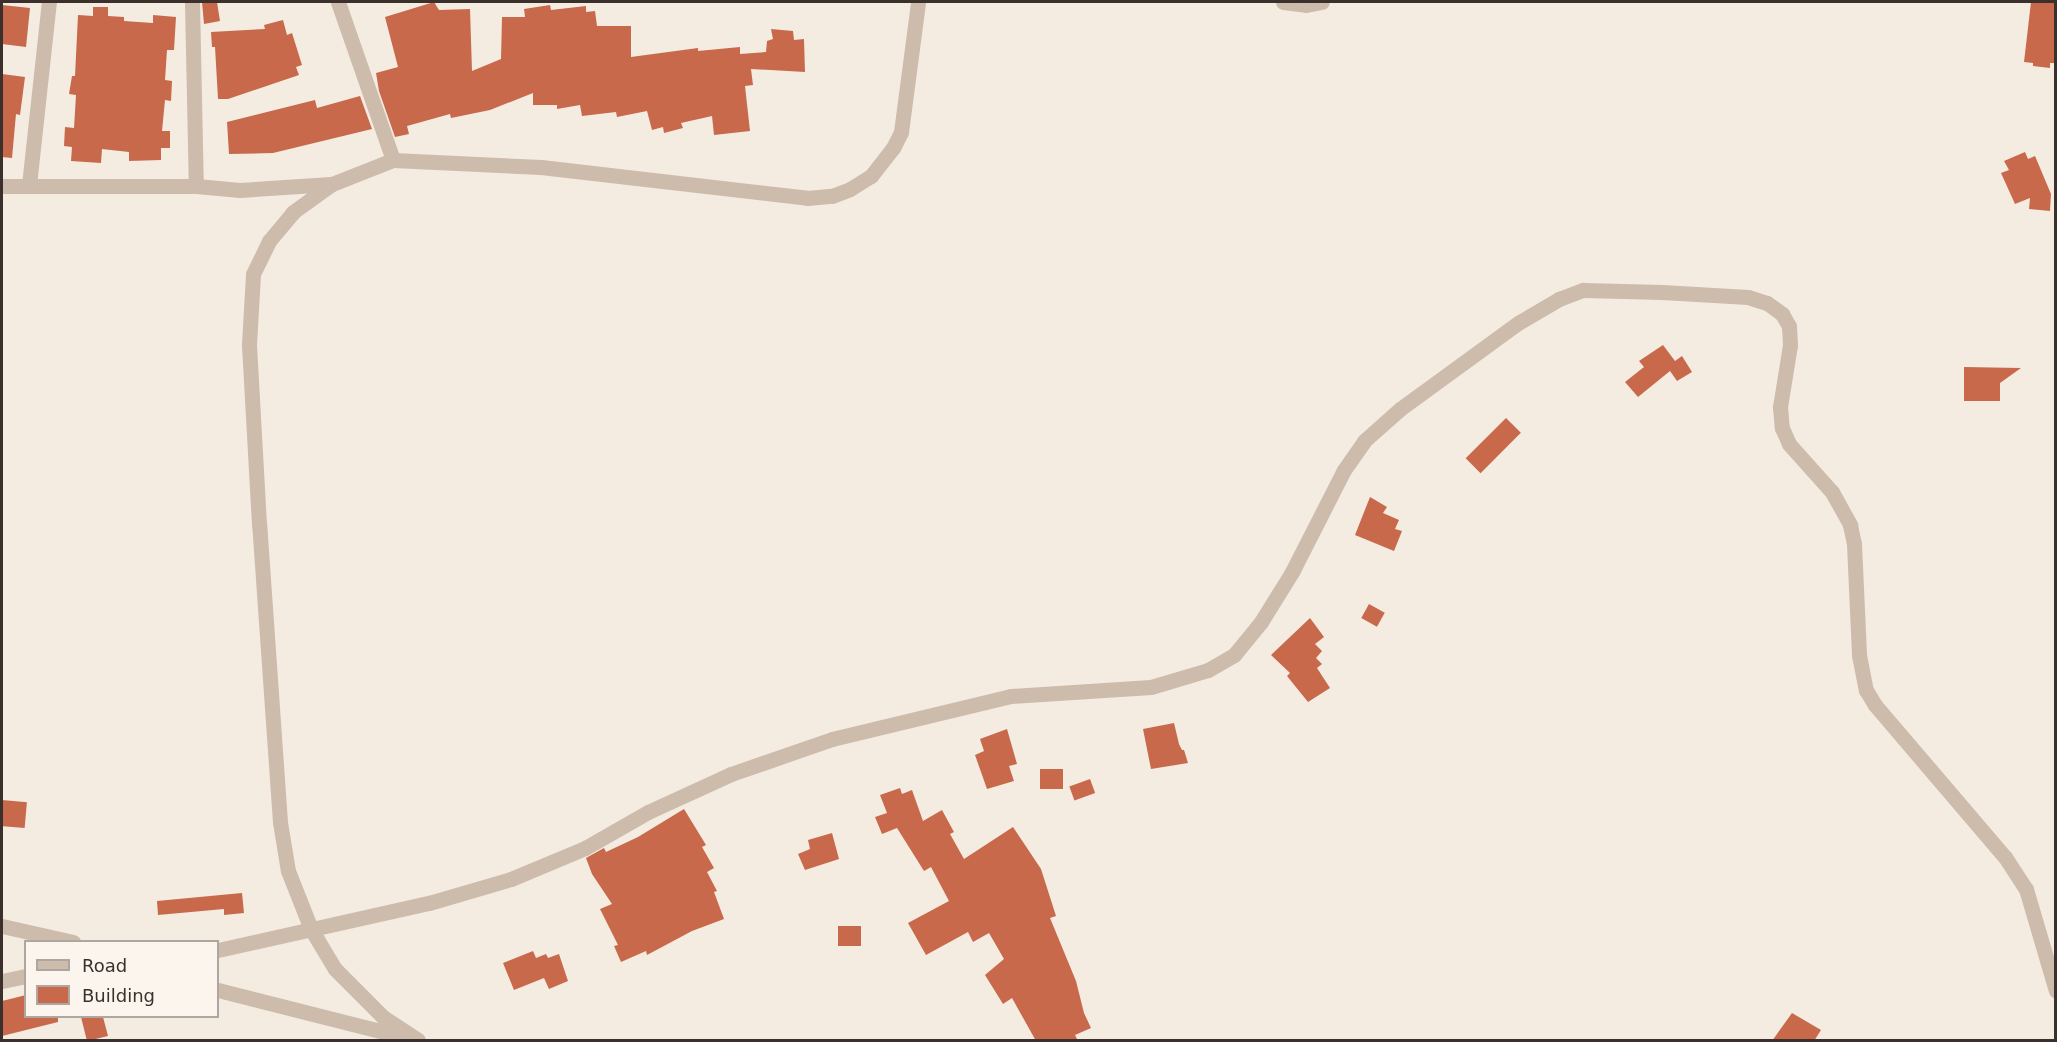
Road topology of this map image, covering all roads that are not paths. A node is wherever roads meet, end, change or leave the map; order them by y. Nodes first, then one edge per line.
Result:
1 (49, 2) edge
2 (192, 2) edge
3 (338, 2) edge
4 (918, 2) edge
5 (1283, 2) edge
6 (1322, 2) edge
7 (393, 160) junction
8 (332, 184) junction
9 (29, 185) junction
10 (2, 186) edge
11 (196, 186) junction
12 (2, 926) edge
13 (311, 929) junction
14 (64, 940) edge
15 (219, 950) edge
16 (24, 976) edge
17 (2, 981) edge
18 (219, 990) edge
19 (2055, 991) edge
20 (417, 1040) edge

1 - 9 street
2 - 11 street
3 - 7 street
4 - 7 street
5 - 6 street
7 - 8 street
8 - 11 street
8 - 13 street
9 - 10 street
9 - 11 street
12 - 14 street
13 - 15 street
13 - 19 street
13 - 20 street
16 - 17 street
18 - 20 street

